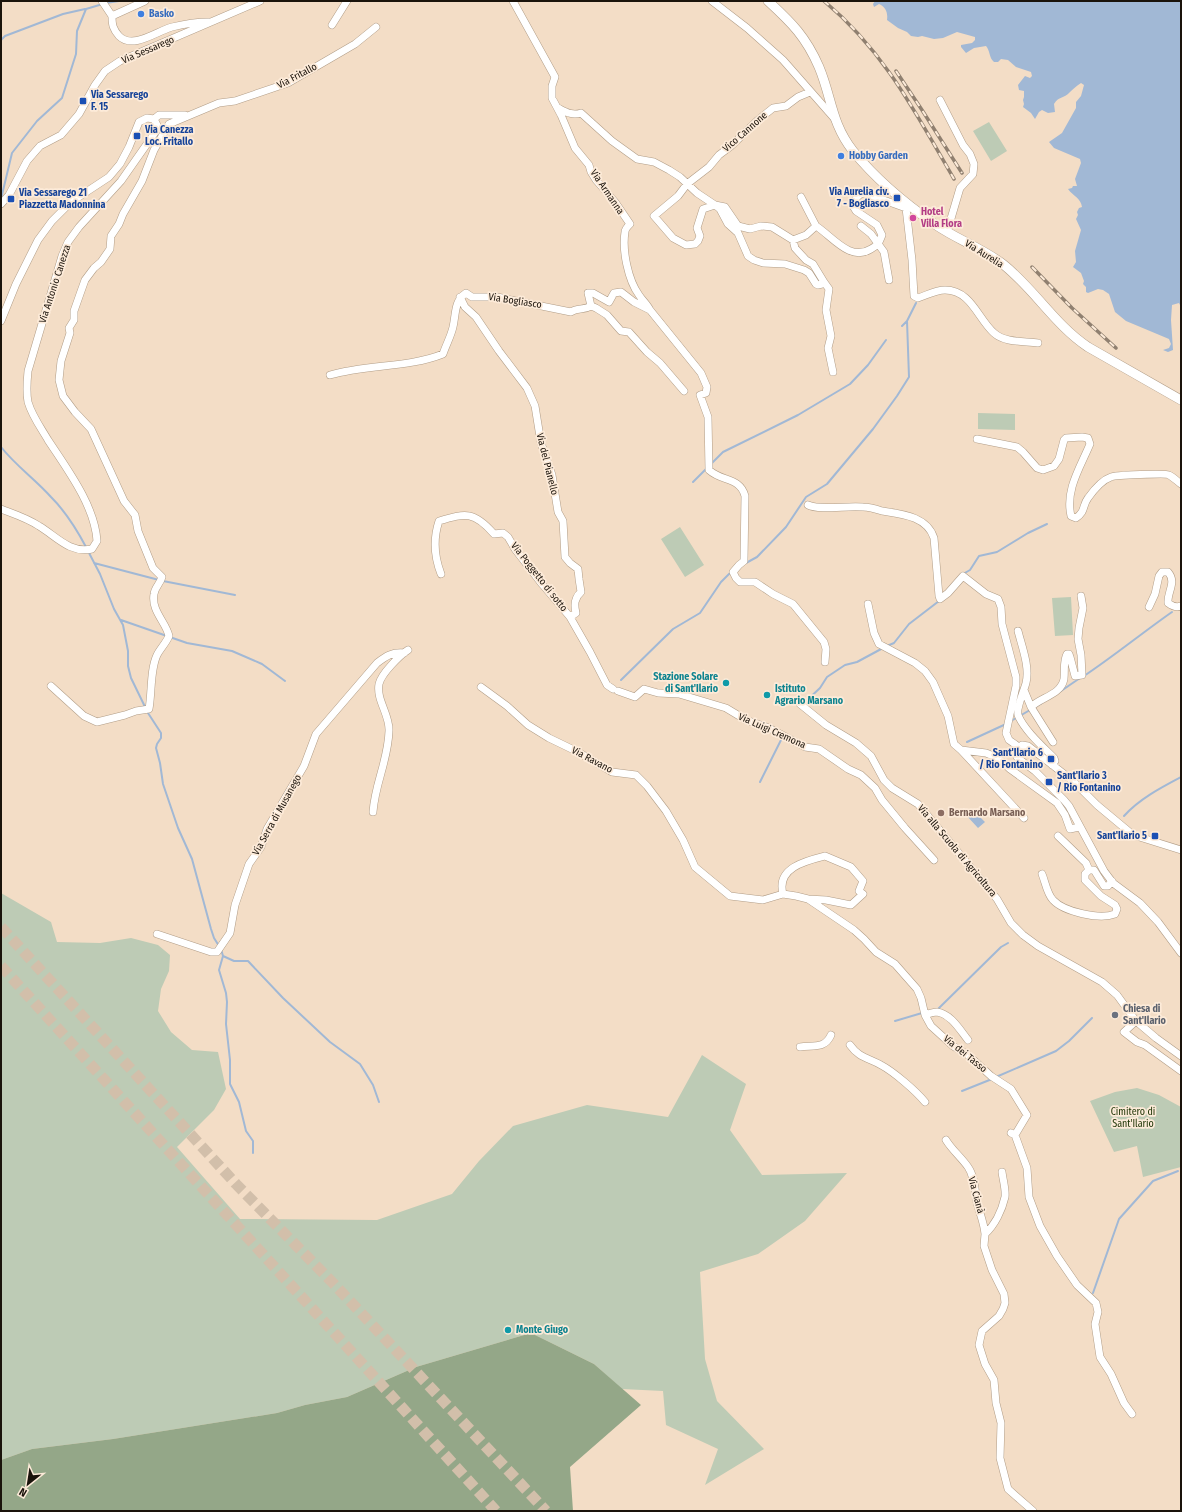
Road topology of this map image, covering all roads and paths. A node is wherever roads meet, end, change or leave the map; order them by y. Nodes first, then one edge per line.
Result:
1 (102, 1) edge
2 (145, 1) edge
3 (260, 1) edge
4 (347, 1) edge
5 (513, 1) edge
6 (712, 1) edge
7 (768, 1) edge
8 (112, 16) junction
9 (213, 22) junction
10 (332, 24) dead end
11 (376, 27) dead end
12 (810, 92) junction
13 (940, 100) dead end
14 (558, 108) junction
15 (188, 115) junction
16 (834, 118) junction
17 (154, 119) junction
18 (687, 184) junction
19 (801, 196) dead end
20 (1, 204) edge
21 (715, 205) junction
22 (908, 207) junction
23 (816, 226) junction
24 (861, 226) dead end
25 (947, 232) junction
26 (794, 240) junction
27 (878, 245) junction
28 (889, 280) dead end
29 (824, 282) junction
30 (460, 297) junction
31 (591, 306) junction
32 (650, 310) junction
33 (1, 320) edge
34 (1038, 343) dead end
35 (833, 372) dead end
36 (330, 375) dead end
37 (684, 391) dead end
38 (1181, 400) edge
39 (977, 439) dead end
40 (1181, 484) edge
41 (808, 505) dead end
42 (1, 509) edge
43 (441, 574) dead end
44 (1081, 596) dead end
45 (868, 604) dead end
46 (1181, 606) edge
47 (1149, 607) dead end
48 (570, 617) junction
49 (1018, 631) dead end
50 (826, 662) dead end
51 (51, 686) dead end
52 (481, 687) dead end
53 (613, 689) joint
54 (1024, 690) junction
55 (800, 704) dead end
56 (1031, 707) junction
57 (1054, 742) dead end
58 (1019, 747) junction
59 (961, 750) junction
60 (1052, 765) junction
61 (374, 812) dead end
62 (1024, 818) dead end
63 (1079, 827) junction
64 (1058, 836) dead end
65 (1181, 850) edge
66 (934, 860) dead end
67 (1089, 870) junction
68 (1042, 874) dead end
69 (1112, 881) junction
70 (783, 894) junction
71 (808, 900) junction
72 (157, 934) dead end
73 (1181, 953) edge
74 (925, 1015) junction
75 (1136, 1021) junction
76 (831, 1035) dead end
77 (1156, 1038) junction
78 (968, 1040) dead end
79 (850, 1045) dead end
80 (1146, 1045) junction
81 (800, 1047) dead end
82 (1181, 1056) edge
83 (1181, 1071) edge
84 (925, 1102) dead end
85 (946, 1140) dead end
86 (1002, 1172) dead end
87 (985, 1234) junction
88 (1132, 1414) dead end
89 (1033, 1511) edge

1 - 8 street
2 - 8 street
3 - 9 street, Via Sessarego
4 - 10 street
5 - 14 street, Via Armanna
6 - 12 street
7 - 16 main road, Via Aurelia
8 - 9 street
9 - 20 street, Via Sessarego
11 - 15 street, Via Fritallo
12 - 16 street
12 - 18 street, Vico Cannone
13 - 25 street
14 - 18 street
14 - 32 street, Via Armanna
15 - 17 street
15 - 51 street, Via Fritallo
16 - 22 main road, Via Aurelia
17 - 33 street
17 - 42 street, Via Antonio Canezza
18 - 21 street
18 - 21 street
19 - 23 street
21 - 26 street
21 - 29 street
22 - 25 main road, Via Aurelia
22 - 27 street
22 - 34 street
23 - 26 street
23 - 27 street
24 - 27 street
25 - 38 main road, Via Aurelia
26 - 29 street
27 - 28 street
29 - 35 street
30 - 31 street, Via Bogliasco
30 - 36 street
30 - 48 street, Via del Pianello
31 - 32 street
31 - 37 street
32 - 50 street, Via Armanna
39 - 40 street
41 - 58 street
43 - 48 street, Via Poggetto di sotto
44 - 56 street
45 - 59 street
46 - 47 street
48 - 53 street, Via Poggetto di sotto
49 - 54 street
52 - 70 street, Via Ravano
53 - 66 street, Via Luigi Cremona
54 - 56 street
54 - 60 street
55 - 75 street, Via alla Scuola di Agricoltura
56 - 57 street
58 - 60 street
58 - 63 street
59 - 62 street
59 - 63 street
60 - 65 street
61 - 72 street, Via Serra di Musanego
63 - 69 street
64 - 67 street
67 - 68 street
67 - 69 street
69 - 73 street
70 - 71 street
70 - 71 street
71 - 74 street
74 - 78 street, Via dei Tasso
74 - 88 street, Via dei Tasso
75 - 77 street, Via alla Scuola di Agricoltura
75 - 80 street
76 - 81 street
77 - 80 street
77 - 82 street, Via alla Scuola di Agricoltura
79 - 84 street
80 - 83 street
85 - 87 street, Via Cianà
86 - 87 street
87 - 89 street

